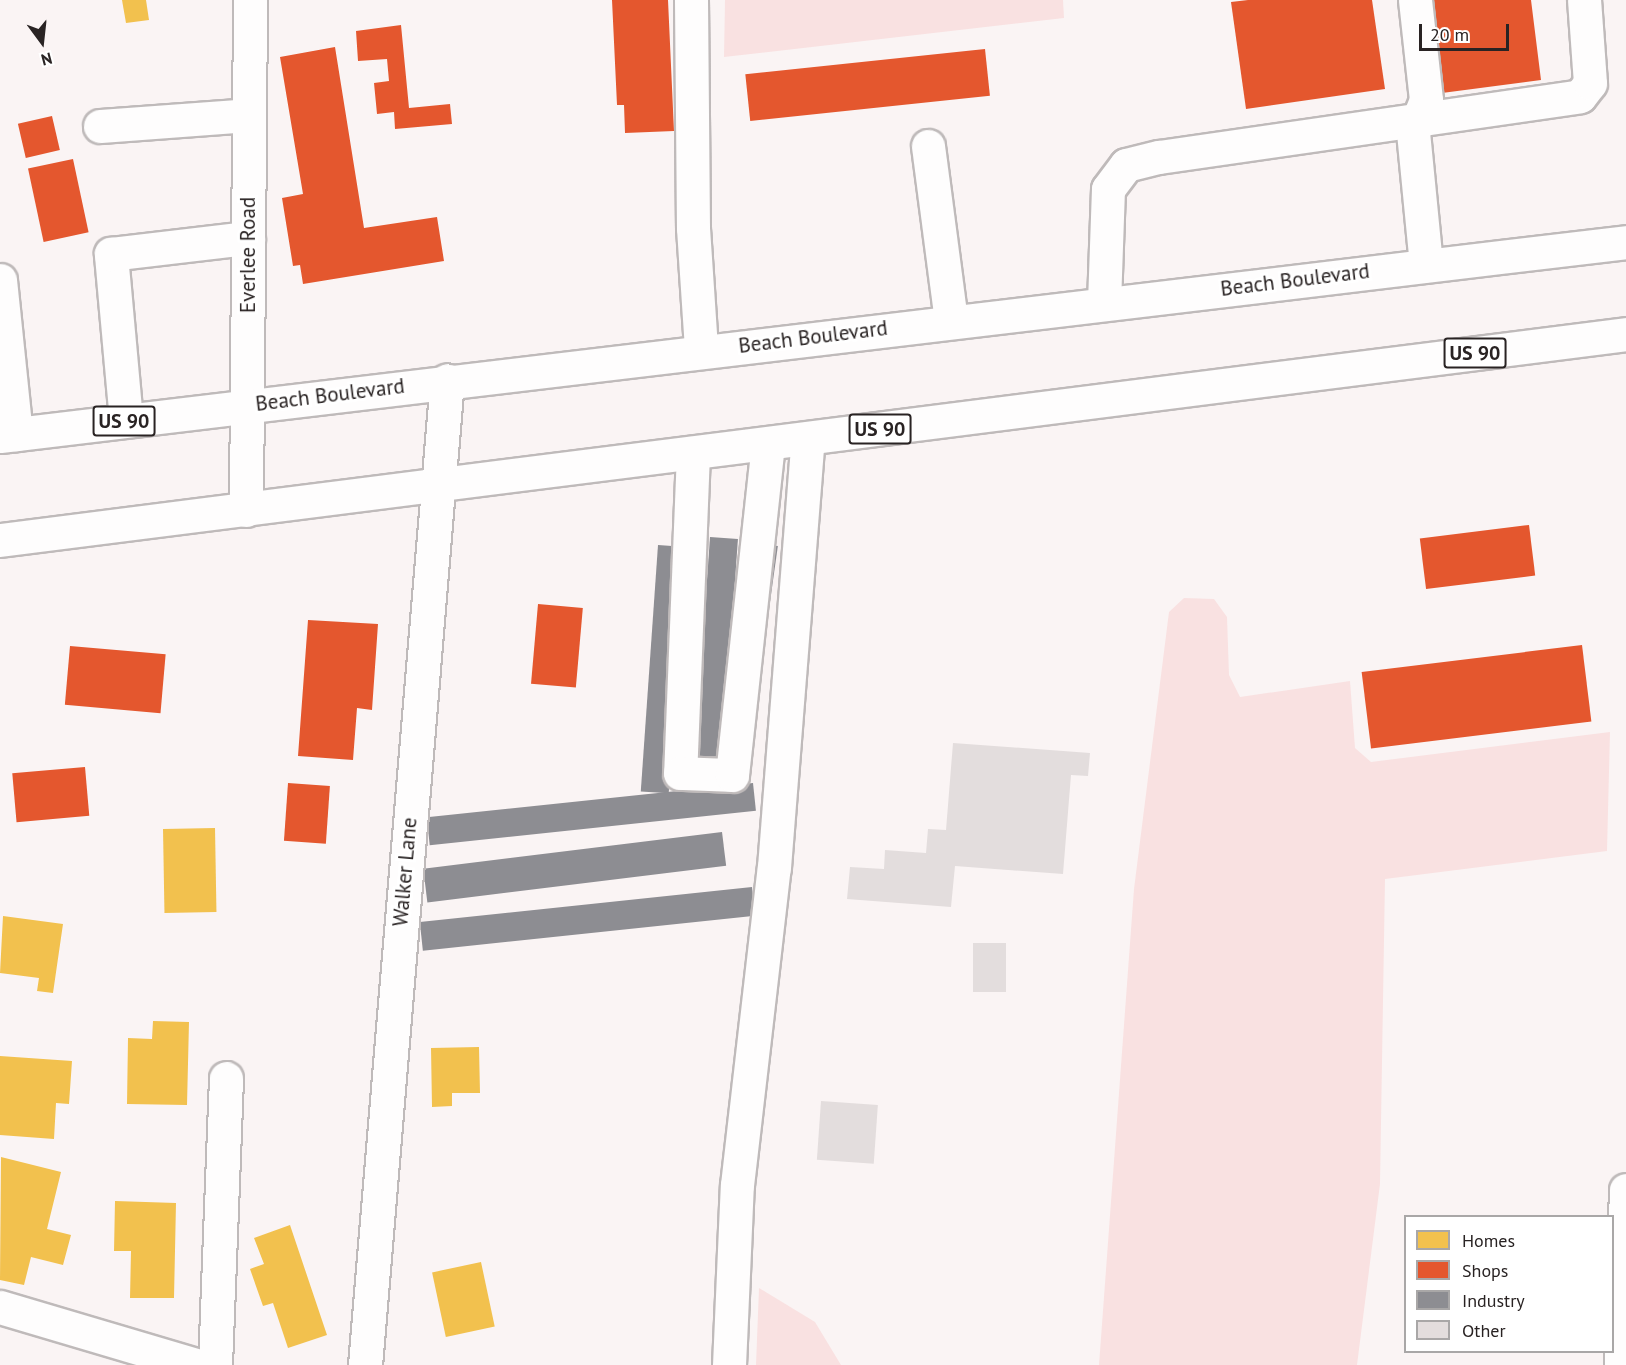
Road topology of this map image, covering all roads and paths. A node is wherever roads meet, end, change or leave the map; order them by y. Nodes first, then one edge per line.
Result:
1 (250, 0) edge
2 (691, 0) edge
3 (1415, 0) edge
4 (1584, 0) edge
5 (249, 115) junction
6 (1417, 123) junction
7 (100, 126) dead end
8 (928, 146) dead end
9 (248, 238) junction
10 (1626, 242) edge
11 (1426, 265) junction
12 (1104, 303) junction
13 (1, 306) edge
14 (951, 321) junction
15 (1626, 334) edge
16 (701, 350) junction
17 (447, 380) junction
18 (248, 405) junction
19 (126, 420) junction
20 (8, 435) edge
21 (808, 438) junction
22 (768, 444) junction
23 (693, 453) junction
24 (437, 486) junction
25 (246, 510) junction
26 (0, 540) edge
27 (226, 1078) dead end
28 (1626, 1190) edge
29 (0, 1307) edge
30 (196, 1365) edge
31 (215, 1365) edge
32 (365, 1365) edge
33 (729, 1365) edge
34 (1622, 1365) edge

1 - 5 main road, Everlee Road
2 - 16 main road
3 - 6 main road
4 - 6 main road
5 - 7 main road
5 - 9 main road, Everlee Road
6 - 11 main road
6 - 12 main road
8 - 14 main road
9 - 18 main road, Everlee Road
9 - 19 main road
10 - 11 main road, Beach Boulevard / US 90
11 - 12 main road, Beach Boulevard / US 90
12 - 14 main road, Beach Boulevard / US 90
13 - 20 main road
14 - 16 main road, Beach Boulevard / US 90
15 - 21 main road, US 90
16 - 17 main road, Beach Boulevard / US 90
17 - 18 main road, Beach Boulevard / US 90
17 - 24 main road, Walker Lane
18 - 19 main road, Beach Boulevard / US 90
18 - 25 main road, Everlee Road
19 - 20 main road, Beach Boulevard / US 90
21 - 22 main road, US 90
21 - 33 main road
22 - 23 main road, US 90
22 - 23 main road
23 - 24 main road, US 90
24 - 25 main road, US 90
24 - 32 main road, Walker Lane
25 - 26 main road, US 90
27 - 31 main road
28 - 34 main road
29 - 30 main road

